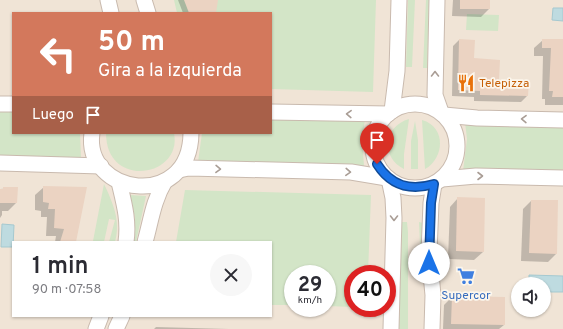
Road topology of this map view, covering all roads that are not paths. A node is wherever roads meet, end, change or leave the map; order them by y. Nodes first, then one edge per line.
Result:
1 (108, 0) edge
2 (144, 0) edge
3 (399, 0) edge
4 (437, 0) edge
5 (111, 12) edge
6 (148, 12) edge
7 (0, 104) edge
8 (12, 104) edge
9 (272, 112) edge
10 (390, 112) junction
11 (443, 114) junction
12 (563, 120) edge
13 (92, 134) edge
14 (191, 134) edge
15 (0, 163) edge
16 (101, 166) junction
17 (179, 170) junction
18 (563, 178) edge
19 (388, 179) junction
20 (165, 181) junction
21 (119, 182) junction
22 (438, 182) junction
23 (126, 241) edge
24 (146, 241) edge
25 (101, 317) edge
26 (122, 317) edge
27 (96, 329) edge
28 (116, 329) edge
29 (391, 329) edge
30 (432, 329) edge

1 - 5 street
2 - 6 street
3 - 10 street
11 -> 4 street
7 - 8 street
10 -> 9 street
10 - 11 street
10 - 19 street
12 -> 11 street
11 - 22 street
13 - 16 street
14 - 17 street
15 - 16 street
16 - 21 street
17 -> 19 street
17 - 20 street
22 -> 18 street
19 - 22 street
19 -> 29 street
20 - 21 street
20 - 24 street
21 - 23 street
22 - 30 street
25 - 27 street
26 - 28 street

